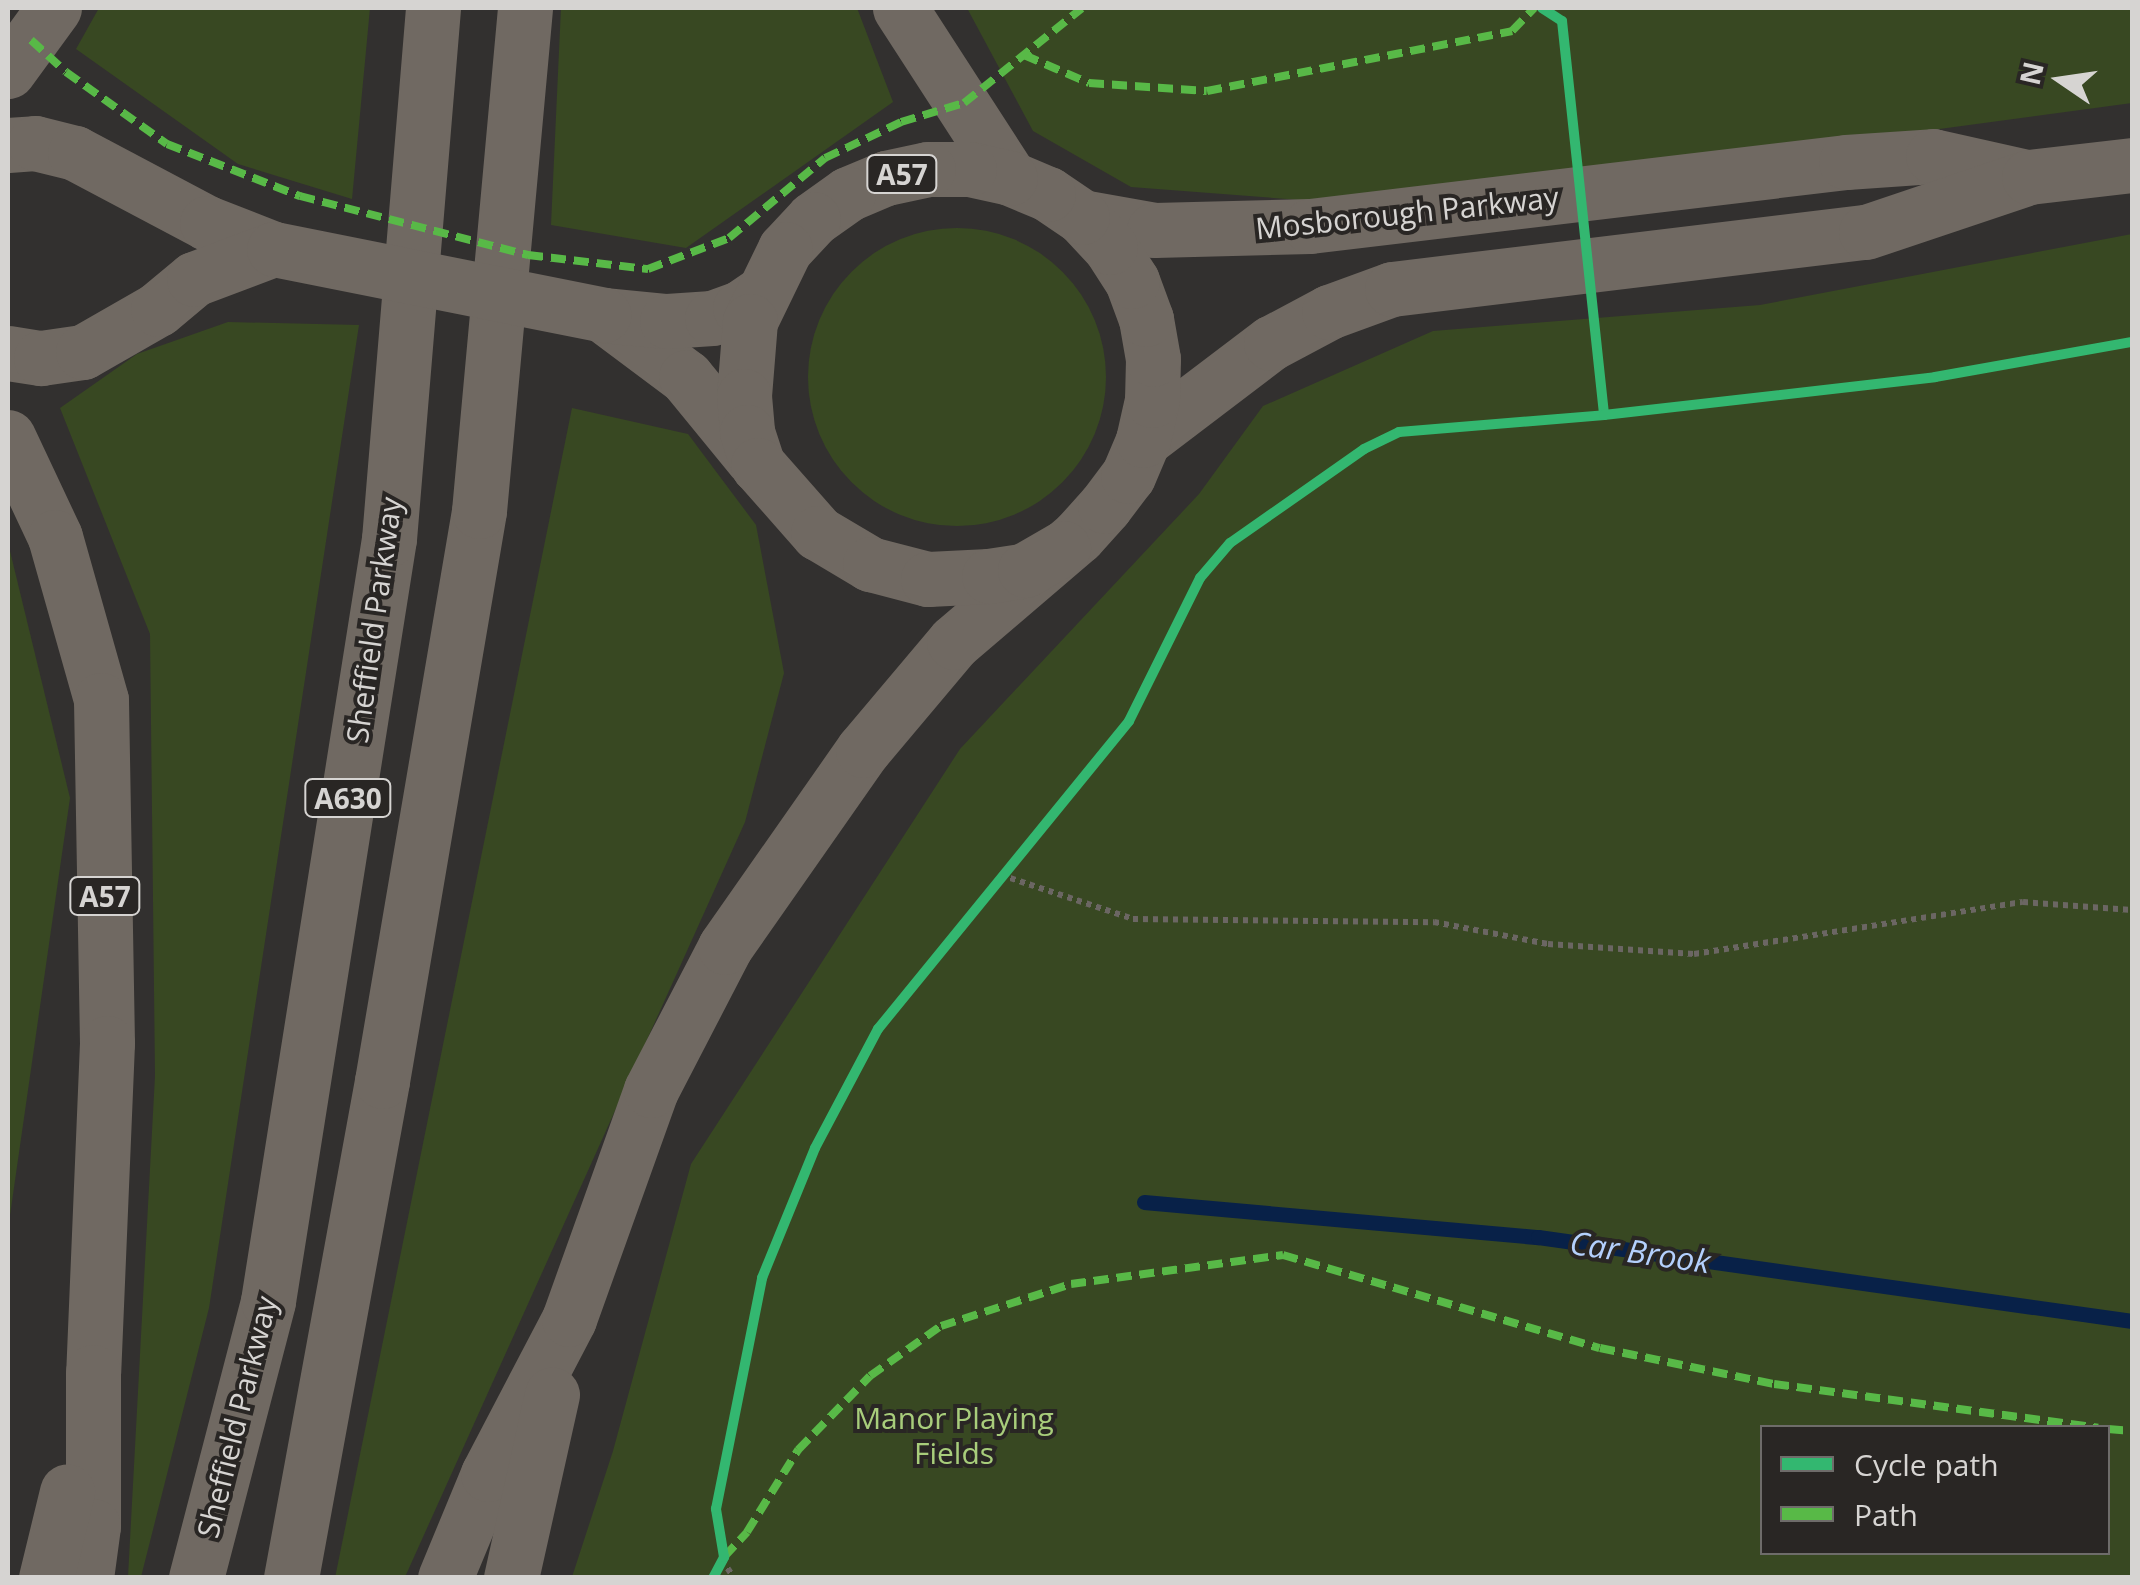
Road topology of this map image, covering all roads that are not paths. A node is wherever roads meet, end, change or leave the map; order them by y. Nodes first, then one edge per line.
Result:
1 (54, 8) edge
2 (433, 8) edge
3 (524, 8) edge
4 (900, 8) edge
5 (8, 71) edge
6 (8, 146) edge
7 (2132, 166) edge
8 (2029, 177) junction
9 (1010, 178) junction
10 (1082, 217) junction
11 (274, 250) junction
12 (762, 293) junction
13 (603, 315) junction
14 (8, 353) edge
15 (8, 437) edge
16 (1142, 440) junction
17 (758, 464) junction
18 (1063, 548) junction
19 (569, 1319) junction
20 (92, 1372) junction
21 (46, 1578) edge
22 (86, 1578) edge
23 (196, 1578) edge
24 (290, 1578) edge
25 (446, 1578) edge
26 (511, 1578) edge

1 - 5 highway
2 - 23 highway, Sheffield Parkway / A630
3 - 24 highway, A630
4 - 9 highway
6 - 11 highway, A57
7 - 8 highway, Mosborough Parkway / A57
8 - 10 highway, Mosborough Parkway / A57
8 - 16 highway, Mosborough Parkway / A57
9 - 10 highway, A57
9 - 12 highway, A57
10 - 16 highway, A57
11 - 13 highway, A57, bridge
11 - 14 highway
12 - 13 highway, A57
12 - 17 highway, A57
13 - 17 highway, A57
15 - 20 highway, A57
16 - 18 highway, A57
17 - 18 highway, A57
18 - 19 highway, A57
19 - 25 highway, A57
19 - 26 highway
20 - 21 highway
20 - 22 highway, A57

